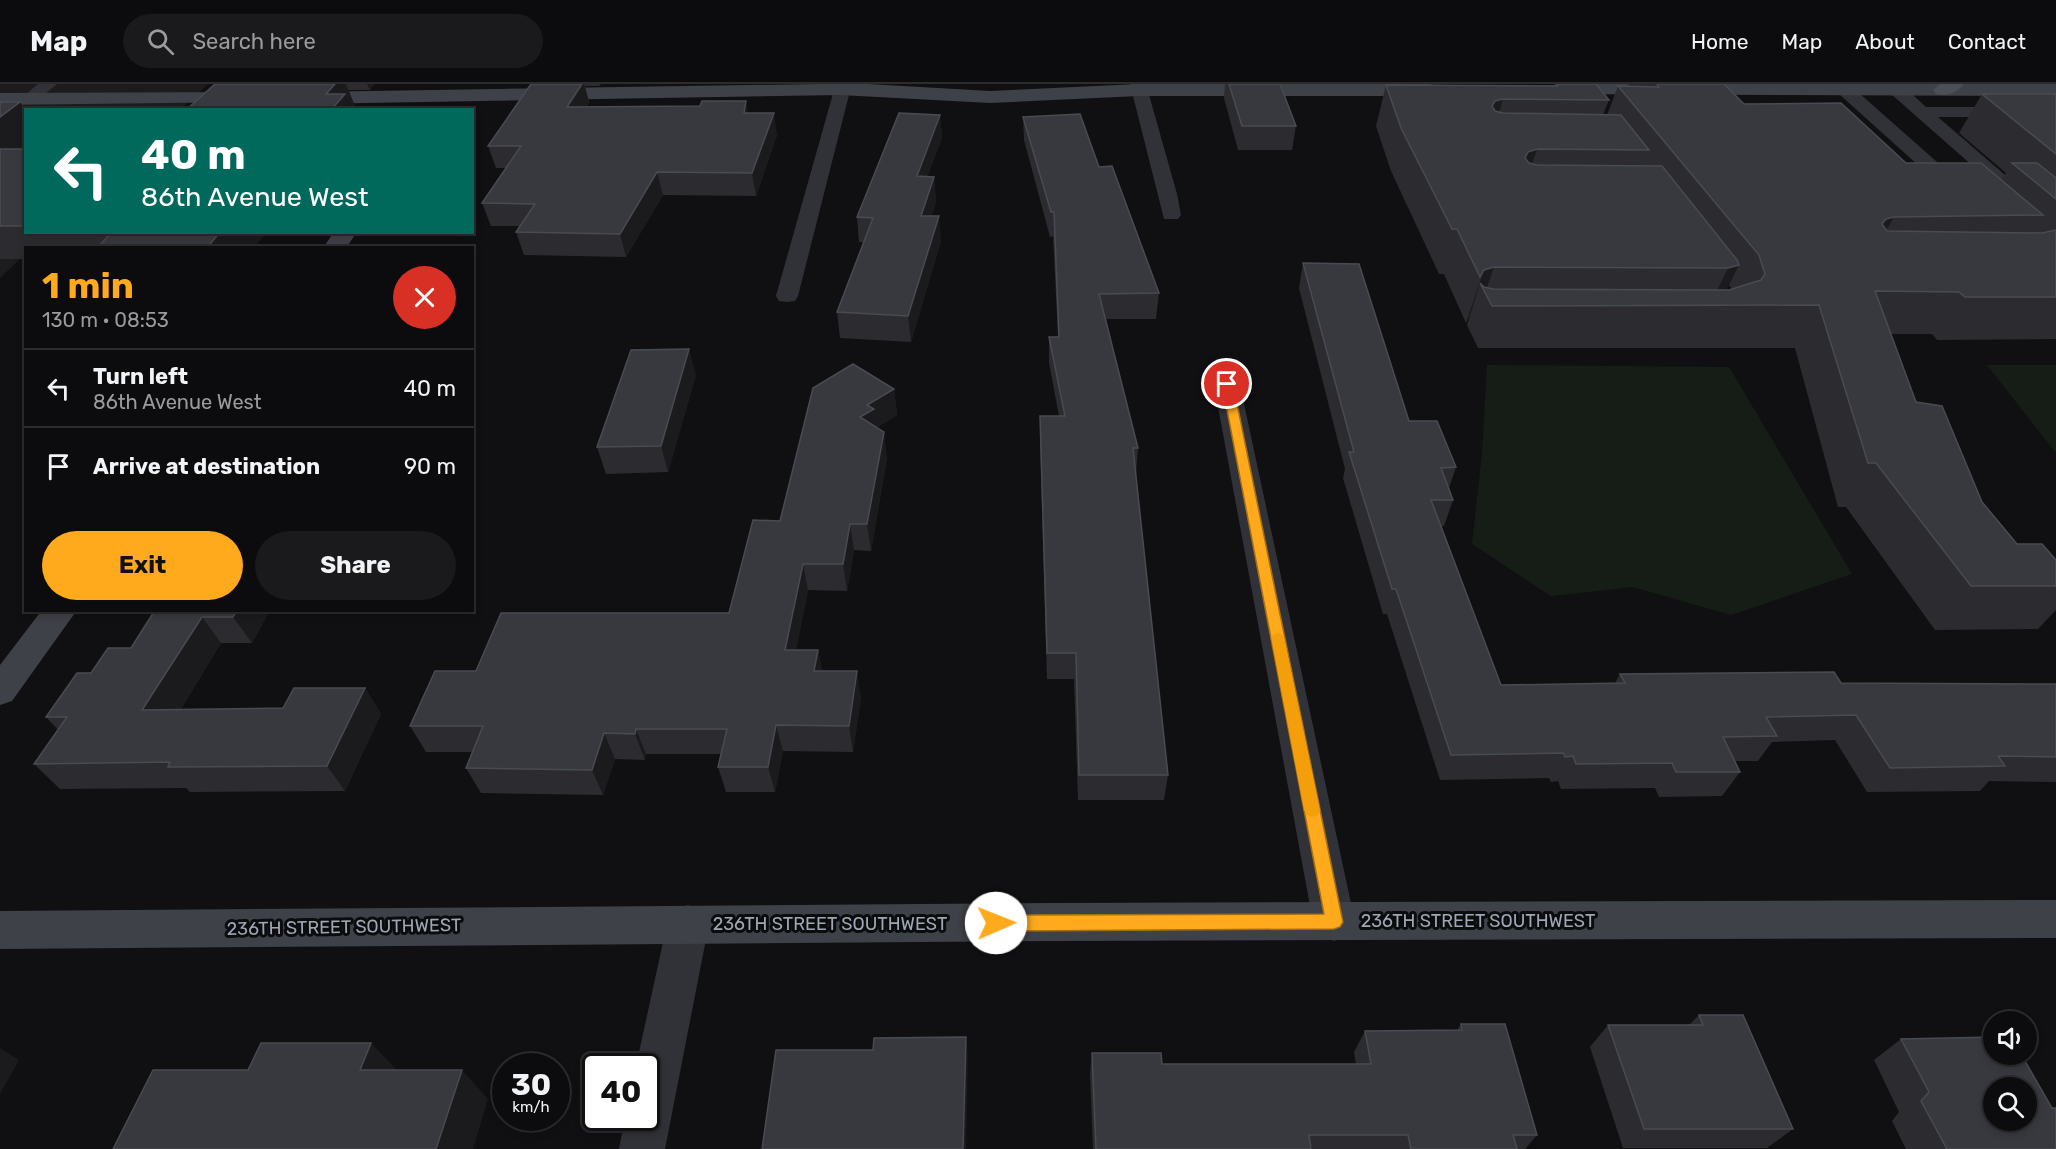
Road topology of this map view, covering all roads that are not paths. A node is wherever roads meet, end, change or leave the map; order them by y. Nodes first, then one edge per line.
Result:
1 (49, 84) edge
2 (845, 87) edge
3 (1138, 87) edge
4 (1336, 87) edge
5 (1948, 87) edge
6 (1578, 88) edge
7 (1451, 90) edge
8 (1543, 90) edge
9 (1845, 90) junction
10 (1897, 90) junction
11 (2056, 90) edge
12 (449, 97) edge
13 (29, 98) junction
14 (264, 98) edge
15 (288, 98) edge
16 (0, 99) edge
17 (1581, 110) edge
18 (1922, 112) junction
19 (2056, 112) edge
20 (1970, 201) edge
21 (1172, 215) dead end
22 (2056, 229) edge
23 (787, 296) dead end
24 (1227, 384) dead end
25 (59, 612) edge
26 (0, 691) edge
27 (2056, 919) edge
28 (1334, 922) junction
29 (688, 924) junction
30 (0, 930) edge
31 (642, 1149) edge

1 - 13 lane
2 - 3 street
2 - 12 street
2 - 23 lane
3 - 4 street
3 - 21 lane
4 - 7 street
5 - 10 street
5 - 11 street
6 - 8 street
6 - 9 street
6 - 17 lane
9 - 10 street
9 - 20 lane
10 - 18 lane
12 - 15 street
13 - 14 street
13 - 16 street
18 - 19 lane
18 - 22 lane
24 - 28 street
25 - 26 street
27 - 28 street, 236TH STREET SOUTHWEST
28 - 29 street, 236TH STREET SOUTHWEST
29 - 30 street, 236TH STREET SOUTHWEST
29 - 31 street

